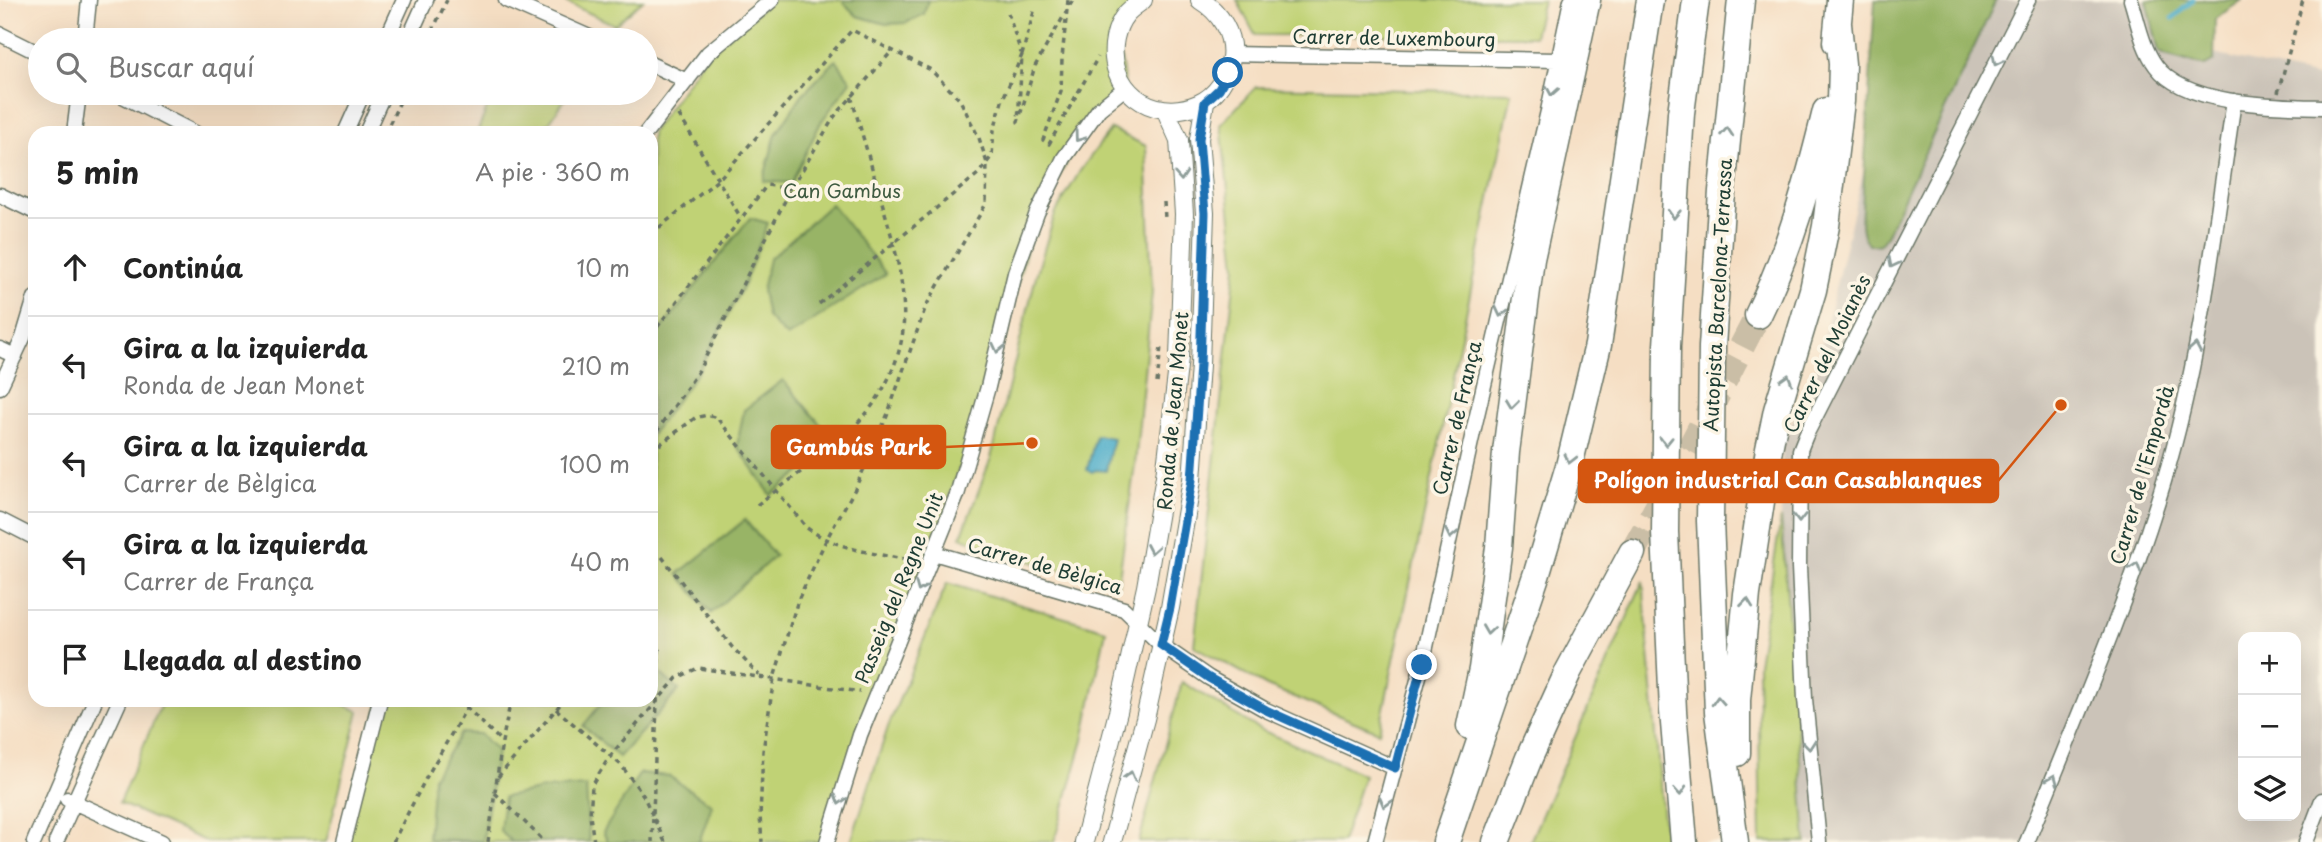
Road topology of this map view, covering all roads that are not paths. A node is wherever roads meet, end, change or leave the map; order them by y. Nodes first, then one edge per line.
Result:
1 (89, 0) edge
2 (404, 0) edge
3 (426, 0) edge
4 (506, 0) edge
5 (772, 0) edge
6 (1142, 0) edge
7 (1200, 0) edge
8 (1571, 0) edge
9 (1587, 0) edge
10 (1650, 0) edge
11 (1696, 0) edge
12 (1741, 0) edge
13 (2028, 0) edge
14 (2131, 0) edge
15 (1839, 12) edge
16 (86, 28) edge
17 (391, 28) edge
18 (413, 28) edge
19 (569, 28) edge
20 (0, 34) edge
21 (28, 48) edge
22 (1231, 54) junction
23 (1557, 60) junction
24 (658, 67) edge
25 (687, 80) junction
26 (1125, 88) junction
27 (2234, 101) junction
28 (1205, 102) junction
29 (78, 105) edge
30 (140, 105) edge
31 (358, 105) edge
32 (379, 105) edge
33 (2322, 107) edge
34 (1166, 111) junction
35 (75, 126) edge
36 (180, 126) edge
37 (348, 126) edge
38 (369, 126) edge
39 (651, 126) edge
40 (0, 195) edge
41 (28, 209) edge
42 (1758, 314) tunnel mouth
43 (28, 321) edge
44 (0, 349) edge
45 (15, 356) junction
46 (0, 387) edge
47 (0, 520) edge
48 (28, 534) edge
49 (1632, 553) tunnel mouth
50 (934, 554) junction
51 (1138, 622) junction
52 (1161, 645) junction
53 (92, 707) edge
54 (117, 707) edge
55 (378, 707) edge
56 (1395, 768) junction
57 (56, 793) junction
58 (2322, 800) edge
59 (74, 802) junction
60 (34, 842) edge
61 (56, 842) edge
62 (162, 842) edge
63 (344, 842) edge
64 (827, 842) edge
65 (1084, 842) edge
66 (1112, 842) edge
67 (1375, 842) edge
68 (1446, 842) edge
69 (1496, 842) edge
70 (1684, 842) edge
71 (1736, 842) edge
72 (1819, 842) edge
73 (2027, 842) edge
74 (2306, 842) edge

1 - 16 street
2 - 17 street
3 - 18 street
4 - 19 street
5 - 25 street
6 - 26 street
7 - 22 street
8 - 23 street, Carrer de França
9 -> 68 highway
10 -> 68 highway
11 -> 70 highway
71 -> 12 highway, Autopista Barcelona-Terrassa
13 -> 72 street, Carrer del Moianès
14 - 27 street
15 - 42 highway
71 -> 15 highway
20 - 21 street
22 - 23 street, Carrer de Luxembourg
22 - 28 street
23 -> 56 street, Carrer de França
24 - 25 street
25 - 39 street
26 - 34 street
26 -> 50 street, Passeig del Regne Unit
27 - 33 street
73 -> 27 street, Carrer de l'Empordà
28 - 34 street
28 - 52 street, Ronda de Jean Monet
29 - 35 street
30 - 36 street
31 - 37 street
32 - 38 street
34 -> 51 street, Ronda de Jean Monet
40 - 41 street
43 - 45 street
44 - 45 street
45 - 46 street
47 - 48 street
49 - 69 highway
50 - 51 street, Carrer de Bèlgica
50 -> 64 street, Passeig del Regne Unit
51 - 52 street, Carrer de Bèlgica
51 - 65 street, Ronda de Jean Monet
52 - 56 street, Carrer de Bèlgica
66 -> 52 street, Ronda de Jean Monet
53 - 57 street
54 - 59 street
55 - 63 street
56 -> 67 street, Carrer de França
57 - 59 street
57 - 60 street
58 - 74 street
59 - 61 street
59 - 62 street

